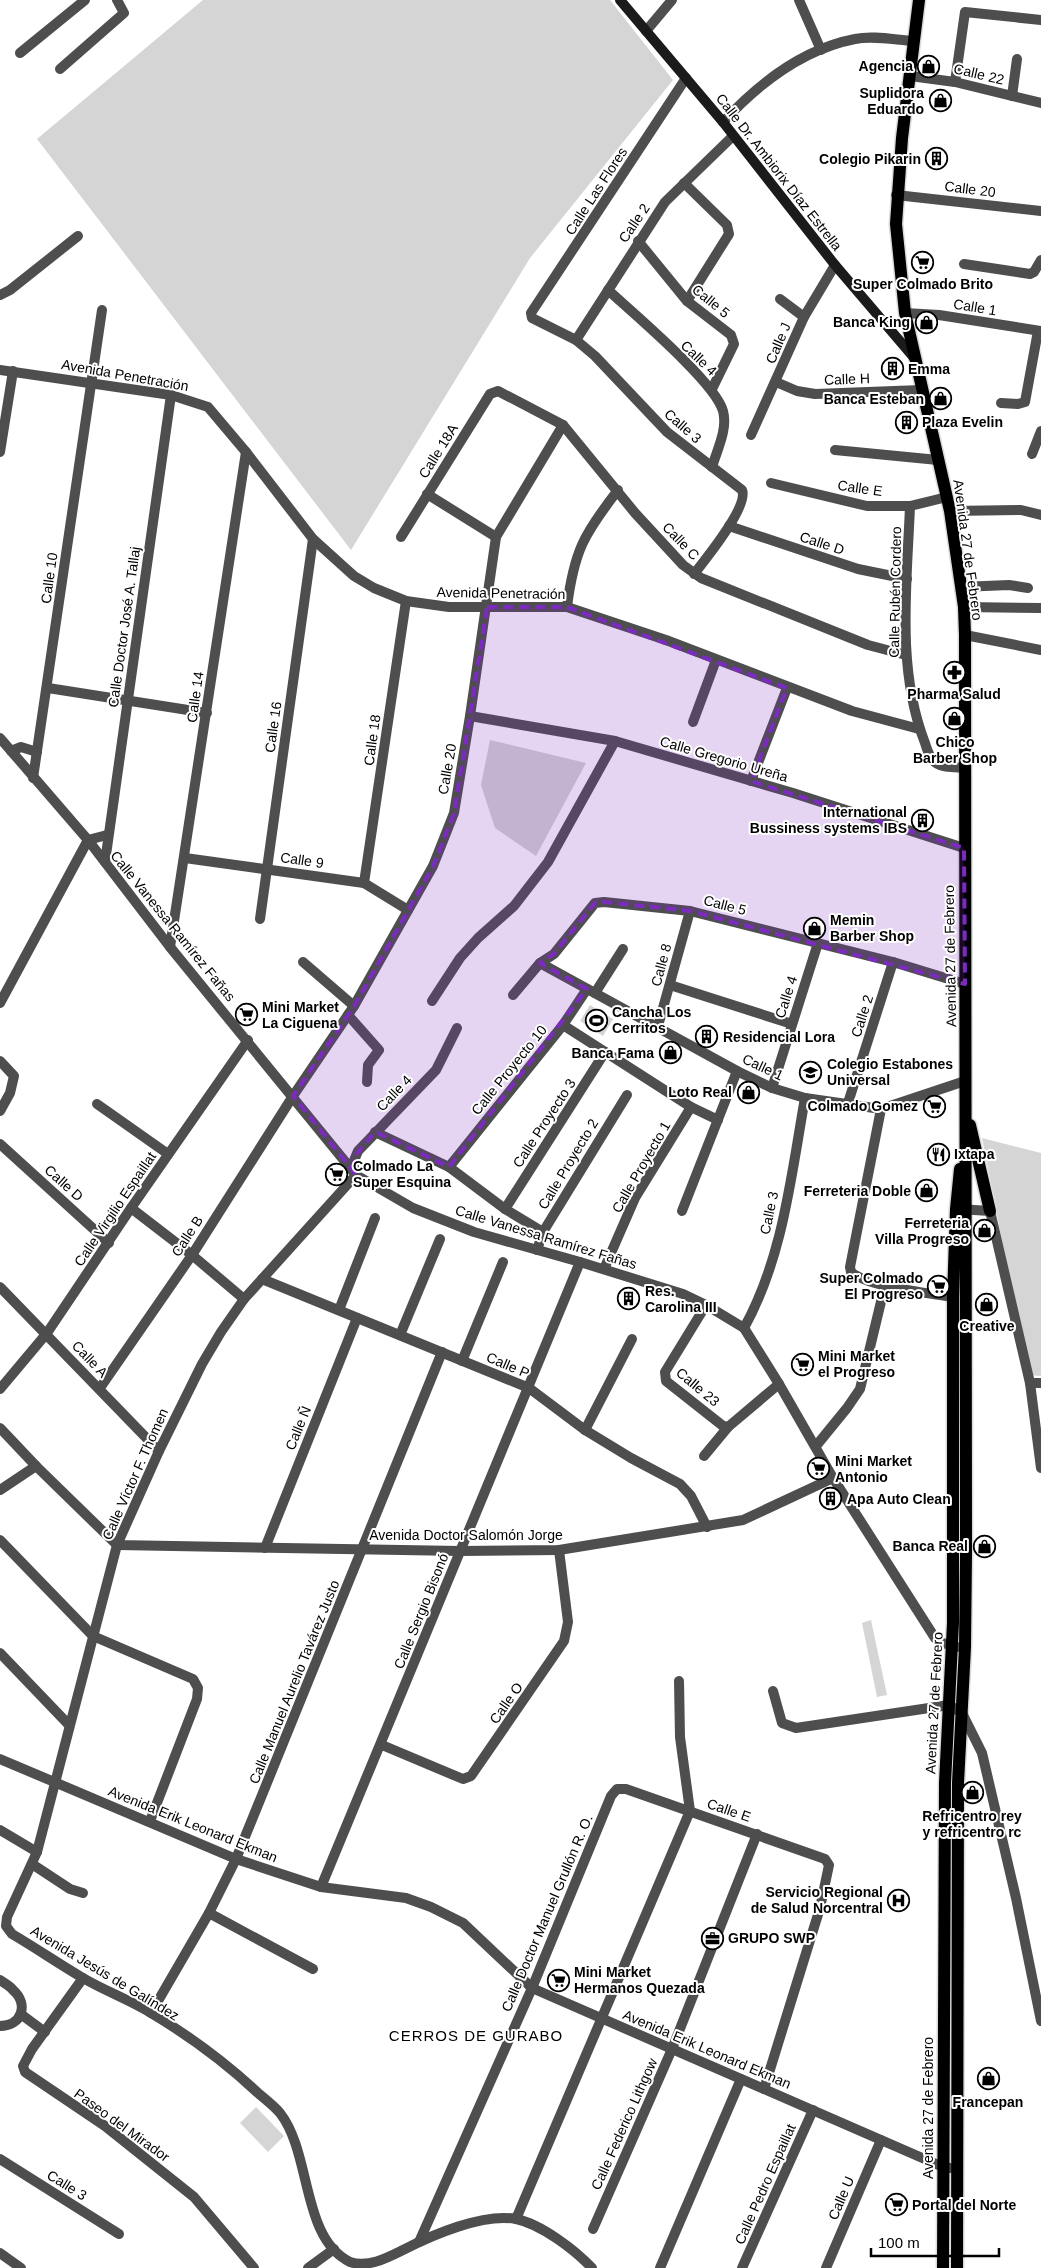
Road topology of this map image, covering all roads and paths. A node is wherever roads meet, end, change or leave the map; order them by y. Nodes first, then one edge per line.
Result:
1 (85, 0) edge
2 (117, 0) edge
3 (620, 0) edge
4 (672, 0) edge
5 (800, 0) edge
6 (918, 0) edge
7 (1041, 20) edge
8 (646, 31) junction
9 (914, 41) junction
10 (821, 50) junction
11 (20, 53) dead end
12 (1017, 59) dead end
13 (60, 69) dead end
14 (910, 76) junction
15 (686, 78) junction
16 (955, 82) junction
17 (1012, 96) junction
18 (1041, 103) edge
19 (723, 122) junction
20 (733, 136) junction
21 (684, 183) junction
22 (896, 194) junction
23 (1041, 211) edge
24 (78, 236) dead end
25 (638, 241) junction
26 (1041, 260) edge
27 (964, 264) dead end
28 (835, 265) junction
29 (608, 290) junction
30 (0, 295) edge
31 (780, 299) dead end
32 (686, 301) junction
33 (102, 310) dead end
34 (905, 313) junction
35 (804, 316) junction
36 (532, 318) joint
37 (1040, 331) edge
38 (576, 340) junction
39 (916, 360) junction
40 (0, 370) edge
41 (13, 371) junction
42 (90, 382) junction
43 (776, 382) junction
44 (712, 389) junction
45 (921, 390) junction
46 (171, 395) junction
47 (506, 395) joint
48 (1001, 403) dead end
49 (563, 425) junction
50 (1041, 431) edge
51 (751, 435) dead end
52 (835, 450) dead end
53 (0, 452) edge
54 (246, 452) junction
55 (1032, 454) dead end
56 (938, 460) junction
57 (712, 467) junction
58 (771, 483) dead end
59 (618, 490) junction
60 (428, 494) junction
61 (946, 497) junction
62 (910, 506) junction
63 (950, 511) junction
64 (1041, 515) edge
65 (729, 526) junction
66 (401, 537) dead end
67 (496, 537) junction
68 (313, 539) junction
69 (694, 574) junction
70 (907, 579) junction
71 (961, 587) junction
72 (1028, 588) dead end
73 (406, 601) junction
74 (567, 606) junction
75 (964, 606) junction
76 (487, 607) junction
77 (1041, 608) edge
78 (965, 635) junction
79 (1041, 650) edge
80 (906, 655) junction
81 (716, 660) junction
82 (48, 688) junction
83 (787, 688) junction
84 (128, 700) junction
85 (207, 713) junction
86 (470, 716) junction
87 (693, 722) dead end
88 (919, 729) junction
89 (0, 738) edge
90 (615, 741) junction
91 (11, 751) junction
92 (37, 752) junction
93 (966, 768) junction
94 (33, 778) junction
95 (751, 781) junction
96 (107, 835) junction
97 (88, 840) junction
98 (964, 848) junction
99 (185, 858) junction
100 (105, 862) junction
101 (267, 869) junction
102 (364, 883) junction
103 (408, 910) junction
104 (690, 910) junction
105 (260, 919) dead end
106 (818, 943) junction
107 (170, 947) junction
108 (623, 949) dead end
109 (303, 962) dead end
110 (893, 962) junction
111 (540, 963) junction
112 (965, 984) junction
113 (670, 985) junction
114 (591, 991) junction
115 (513, 995) dead end
116 (432, 1001) dead end
117 (0, 1003) edge
118 (351, 1010) junction
119 (792, 1024) junction
120 (563, 1025) junction
121 (658, 1026) junction
122 (457, 1028) dead end
123 (248, 1040) junction
124 (605, 1052) junction
125 (0, 1061) edge
126 (737, 1071) junction
127 (966, 1081) junction
128 (368, 1082) dead end
129 (772, 1088) junction
130 (627, 1095) dead end
131 (293, 1096) junction
132 (805, 1098) junction
133 (97, 1104) dead end
134 (847, 1106) junction
135 (965, 1106) junction
136 (691, 1107) junction
137 (881, 1109) junction
138 (0, 1112) edge
139 (718, 1120) junction
140 (375, 1132) junction
141 (0, 1144) edge
142 (168, 1154) junction
143 (449, 1167) junction
144 (356, 1175) junction
145 (131, 1208) junction
146 (505, 1209) junction
147 (961, 1210) junction
148 (990, 1211) junction
149 (682, 1212) dead end
150 (375, 1218) dead end
151 (543, 1232) junction
152 (440, 1239) dead end
153 (110, 1243) junction
154 (537, 1250) junction
155 (192, 1255) junction
156 (502, 1262) dead end
157 (580, 1262) junction
158 (604, 1269) junction
159 (262, 1279) junction
160 (885, 1285) junction
161 (0, 1286) edge
162 (953, 1297) junction
163 (244, 1299) junction
164 (706, 1305) junction
165 (338, 1310) junction
166 (357, 1318) junction
167 (744, 1328) junction
168 (47, 1334) junction
169 (400, 1335) junction
170 (632, 1339) dead end
171 (442, 1352) junction
172 (462, 1360) junction
173 (1030, 1382) junction
174 (1041, 1382) edge
175 (779, 1384) junction
176 (100, 1388) junction
177 (529, 1388) junction
178 (0, 1390) edge
179 (728, 1427) junction
180 (0, 1428) edge
181 (585, 1430) junction
182 (816, 1446) junction
183 (159, 1451) junction
184 (704, 1456) dead end
185 (36, 1466) junction
186 (1041, 1468) edge
187 (833, 1478) junction
188 (0, 1490) edge
189 (707, 1527) junction
190 (0, 1540) edge
191 (117, 1545) junction
192 (265, 1548) junction
193 (363, 1549) junction
194 (559, 1550) junction
195 (460, 1551) junction
196 (93, 1636) junction
197 (959, 1647) junction
198 (0, 1654) edge
199 (680, 1681) dead end
200 (773, 1691) dead end
201 (949, 1704) junction
202 (962, 1714) junction
203 (69, 1725) junction
204 (382, 1745) junction
205 (0, 1759) edge
206 (55, 1783) junction
207 (617, 1789) joint
208 (690, 1811) junction
209 (150, 1821) junction
210 (0, 1830) edge
211 (757, 1834) junction
212 (37, 1852) junction
213 (236, 1859) junction
214 (32, 1864) junction
215 (321, 1887) junction
216 (83, 1893) dead end
217 (209, 1912) junction
218 (7, 1917) joint
219 (313, 1969) dead end
220 (83, 1978) junction
221 (0, 1980) edge
222 (532, 1988) junction
223 (151, 2013) junction
224 (22, 2015) junction
225 (603, 2019) junction
226 (1041, 2020) edge
227 (0, 2026) edge
228 (45, 2032) junction
229 (672, 2049) junction
230 (741, 2079) junction
231 (764, 2089) junction
232 (813, 2110) junction
233 (881, 2140) junction
234 (0, 2159) edge
235 (943, 2167) junction
236 (956, 2169) junction
237 (516, 2219) junction
238 (594, 2229) dead end
239 (118, 2234) dead end
240 (419, 2242) junction
241 (334, 2249) junction
242 (0, 2253) edge
243 (21, 2268) edge
244 (254, 2268) edge
245 (308, 2268) edge
246 (592, 2268) edge
247 (660, 2268) edge
248 (742, 2268) edge
249 (826, 2268) edge
250 (943, 2268) edge
251 (957, 2268) edge

1 - 11 street
2 - 13 street
3 - 8 main road, Calle Dr. Ambiorix Díaz Estrella
4 - 8 street
5 - 10 street
6 - 9 main road, Avenida 27 de Febrero
7 - 16 street
8 - 15 main road, Calle Dr. Ambiorix Díaz Estrella
9 - 10 street
9 - 14 main road, Avenida 27 de Febrero
10 - 19 street
12 - 17 street
14 - 16 street, Calle 22
14 - 22 main road, Avenida 27 de Febrero
15 - 19 main road, Calle Dr. Ambiorix Díaz Estrella
15 - 36 street, Calle Las Flores
16 - 17 street, Calle 22
17 - 18 street, Calle 22
19 - 20 main road, Calle Dr. Ambiorix Díaz Estrella
20 - 21 street, Calle 2
20 - 28 main road, Calle Dr. Ambiorix Díaz Estrella
21 - 25 street, Calle 2
21 - 32 street
22 - 23 street, Calle 20
22 - 34 main road, Avenida 27 de Febrero
24 - 30 street
25 - 29 street, Calle 2
25 - 32 street, Calle 5
26 - 27 street
28 - 35 street, Calle J
28 - 39 main road, Calle Dr. Ambiorix Díaz Estrella
29 - 38 street, Calle 2
29 - 44 street, Calle 4
31 - 35 street
32 - 44 street, Calle 5
33 - 42 street, Calle 10
34 - 37 street, Calle 1
34 - 39 main road, Avenida 27 de Febrero
35 - 43 street, Calle J
36 - 38 street, Calle 3
37 - 48 street
38 - 57 street, Calle 3
39 - 45 main road, Avenida 27 de Febrero
40 - 41 street, Avenida Penetración
41 - 42 street, Avenida Penetración
41 - 53 street
42 - 46 street, Avenida Penetración
42 - 82 street, Calle 10
43 - 45 street, Calle H
43 - 51 street, Calle J
44 - 57 street, Calle 4
45 - 56 main road, Avenida 27 de Febrero
46 - 54 street, Avenida Penetración
46 - 84 street, Calle Doctor José A. Tallaj
47 - 49 street, Calle C
47 - 60 street, Calle 18A
49 - 59 street, Calle C
49 - 67 street, Calle 20
50 - 55 street
52 - 56 street
54 - 68 street, Avenida Penetración
54 - 85 street, Calle 14
56 - 61 main road, Avenida 27 de Febrero
57 - 65 street, Calle 3
58 - 62 street, Calle E
59 - 69 street, Calle C
59 - 74 street
60 - 66 street, Calle 18A
60 - 67 street
61 - 62 street, Calle E
61 - 63 main road, Avenida 27 de Febrero
62 - 70 street, Calle Rubén Cordero
63 - 64 street
63 - 71 main road, Avenida 27 de Febrero
65 - 69 street, Calle 3
65 - 70 street, Calle D
67 - 76 street, Calle 20
68 - 73 street, Avenida Penetración
68 - 101 street, Calle 16
69 - 80 street, Calle C
70 - 80 street, Calle Rubén Cordero
71 - 72 street
71 - 75 main road, Avenida 27 de Febrero
73 - 76 street, Avenida Penetración
73 - 102 street, Calle 18
74 - 76 street, Avenida Penetración
74 - 81 street, Avenida Penetración
75 - 77 street
75 - 78 main road, Avenida 27 de Febrero
76 - 86 street, Calle 20
78 - 79 street
78 - 93 main road, Avenida 27 de Febrero
80 - 88 street, Calle Rubén Cordero
81 - 83 street, Avenida Penetración
81 - 87 street
82 - 84 street
82 - 92 street, Calle 10
83 - 88 street, Avenida Penetración
83 - 95 street
84 - 85 street
84 - 96 street, Calle Doctor José A. Tallaj
85 - 99 street, Calle 14
86 - 90 street, Calle Gregorio Ureña
86 - 103 street, Calle 20
88 - 93 street, Calle Rubén Cordero
89 - 91 street, Calle Vanessa Ramírez Fañas
90 - 95 street, Calle Gregorio Ureña
90 - 116 street
91 - 92 street
91 - 94 street, Calle Vanessa Ramírez Fañas
92 - 94 street, Calle 10
93 - 98 main road, Avenida 27 de Febrero
94 - 97 street, Calle Vanessa Ramírez Fañas
95 - 98 street, Calle Gregorio Ureña
96 - 97 street
96 - 100 street, Calle Doctor José A. Tallaj
97 - 100 street, Calle Vanessa Ramírez Fañas
97 - 117 street
98 - 112 main road, Avenida 27 de Febrero
99 - 101 street, Calle 9
99 - 107 street, Calle 14
100 - 107 street, Calle Vanessa Ramírez Fañas
101 - 102 street, Calle 9
101 - 105 street, Calle 16
102 - 103 street, Calle 9
103 - 118 street, Calle 20
104 - 106 street, Calle 5
104 - 111 street, Calle 5
104 - 113 street, Calle 8
106 - 110 street, Calle 5
106 - 119 street, Calle 4
107 - 123 street, Calle Vanessa Ramírez Fañas
108 - 114 street, Calle Proyecto 10
109 - 118 street
110 - 112 street, Calle 5
110 - 134 street, Calle 2
111 - 114 street, Calle 1
111 - 115 street, Calle 5
112 - 127 main road, Avenida 27 de Febrero
113 - 119 street
113 - 121 street, Calle 8
114 - 120 street, Calle Proyecto 10
114 - 121 street, Calle 1
118 - 128 street
118 - 131 street, Calle 20
119 - 129 street, Calle 4
120 - 124 street
120 - 143 street, Calle Proyecto 10
121 - 126 street, Calle 1
122 - 140 street, Calle 4
123 - 131 street, Calle Vanessa Ramírez Fañas
123 - 142 street, Calle Virgilio Espaillat
124 - 136 street
124 - 146 street, Calle Proyecto 3
125 - 138 street
126 - 129 street, Calle 1
126 - 139 street
127 - 135 main road, Avenida 27 de Febrero
127 - 137 street, Calle 1
129 - 132 street, Calle 1
130 - 151 street, Calle Proyecto 2
131 - 144 street, Calle Vanessa Ramírez Fañas
131 - 155 street, Calle B
132 - 134 street, Calle 1
132 - 167 street, Calle 3
133 - 142 street
134 - 137 street, Calle 1
135 - 147 main road, Avenida 27 de Febrero
135 - 148 main road
136 - 139 street
136 - 158 street, Calle Proyecto 1
137 - 160 street
139 - 149 street
140 - 143 street
140 - 144 street, Calle 4
141 - 153 street, Calle D
142 - 145 street, Calle Virgilio Espaillat
143 - 146 street
144 - 154 street, Calle Vanessa Ramírez Fañas
144 - 159 street, Calle Víctor F. Thomen
145 - 153 street, Calle Virgilio Espaillat
145 - 155 street
146 - 151 street
147 - 148 street
147 - 162 main road, Avenida 27 de Febrero
147 - 197 main road, Avenida 27 de Febrero
148 - 173 street
150 - 165 street
151 - 154 street, Calle Proyecto 2
152 - 169 street
153 - 168 street, Calle Virgilio Espaillat
154 - 157 street, Calle Vanessa Ramírez Fañas
155 - 163 street
155 - 176 street, Calle B
156 - 172 street
157 - 158 street, Calle Vanessa Ramírez Fañas
157 - 177 street, Calle Sergio Bisonó
158 - 164 street, Calle Vanessa Ramírez Fañas
159 - 163 street, Calle Víctor F. Thomen
159 - 165 street, Calle P
160 - 162 street
160 - 182 street
161 - 168 street, Calle A
162 - 197 main road, Avenida 27 de Febrero
163 - 183 street, Calle Víctor F. Thomen
164 - 167 street, Calle Vanessa Ramírez Fañas
164 - 179 street, Calle 23
165 - 166 street, Calle P
166 - 169 street, Calle P
166 - 192 street, Calle Ñ
167 - 175 street, Calle Vanessa Ramírez Fañas
168 - 176 street, Calle A
168 - 178 street, Calle Virgilio Espaillat
169 - 171 street, Calle P
170 - 181 street
171 - 172 street, Calle P
171 - 193 street, Calle Manuel Aurelio Tavárez Justo
172 - 177 street, Calle P
173 - 174 street
173 - 186 street
175 - 179 street
175 - 182 street, Calle Vanessa Ramírez Fañas
176 - 183 street, Calle A
177 - 181 street, Calle P
177 - 195 street, Calle Sergio Bisonó
179 - 184 street
180 - 185 street
181 - 189 street, Calle P
182 - 187 street, Calle Vanessa Ramírez Fañas
183 - 191 street, Calle Víctor F. Thomen
185 - 188 street
185 - 191 street
187 - 189 street, Avenida Doctor Salomón Jorge
187 - 197 street, Calle Vanessa Ramírez Fañas
189 - 194 street, Avenida Doctor Salomón Jorge
190 - 196 street
191 - 192 street, Avenida Doctor Salomón Jorge
191 - 196 street, Calle Víctor F. Thomen
192 - 193 street, Avenida Doctor Salomón Jorge
193 - 195 street, Avenida Doctor Salomón Jorge
193 - 213 street, Calle Manuel Aurelio Tavárez Justo
194 - 195 street, Avenida Doctor Salomón Jorge
194 - 204 street, Calle O
195 - 204 street, Calle Sergio Bisonó
196 - 203 street, Calle Víctor F. Thomen
196 - 209 street
197 - 201 main road, Avenida 27 de Febrero
197 - 202 main road, Avenida 27 de Febrero
198 - 203 street
199 - 208 street
200 - 201 street
201 - 202 street
201 - 235 main road, Avenida 27 de Febrero
202 - 226 street
202 - 236 main road, Avenida 27 de Febrero
203 - 206 street, Calle Víctor F. Thomen
204 - 215 street, Calle Sergio Bisonó
205 - 206 street, Avenida Erik Leonard Ekman
206 - 209 street, Avenida Erik Leonard Ekman
206 - 212 street, Calle Víctor F. Thomen
207 - 208 street, Calle E
207 - 222 street, Calle Doctor Manuel Grullón R. O.
208 - 211 street, Calle E
208 - 225 street
209 - 213 street, Avenida Erik Leonard Ekman
210 - 212 street
211 - 229 street, Calle Federico Lithgow
211 - 231 street, Calle E
212 - 214 street, Calle Víctor F. Thomen
213 - 215 street, Avenida Erik Leonard Ekman
213 - 217 street, Calle Manuel Aurelio Tavárez Justo
214 - 216 street
214 - 218 street, Calle Víctor F. Thomen
215 - 222 street, Avenida Erik Leonard Ekman
217 - 219 street
217 - 223 street, Calle Manuel Aurelio Tavárez Justo
218 - 220 street, Avenida Jesús de Galíndez
220 - 223 street, Avenida Jesús de Galíndez
220 - 228 street, Paseo del Mirador
221 - 224 street
222 - 225 street, Avenida Erik Leonard Ekman
222 - 240 street, Calle Doctor Manuel Grullón R. O.
223 - 241 street, Avenida Jesús de Galíndez
224 - 227 street
224 - 228 street
225 - 229 street, Avenida Erik Leonard Ekman
225 - 237 street
228 - 244 street, Paseo del Mirador
229 - 230 street, Avenida Erik Leonard Ekman
229 - 238 street, Calle Federico Lithgow
230 - 231 street, Avenida Erik Leonard Ekman
230 - 247 street
231 - 232 street, Avenida Erik Leonard Ekman
232 - 233 street, Avenida Erik Leonard Ekman
232 - 248 street, Calle Pedro Espaillat
233 - 235 street, Avenida Erik Leonard Ekman
233 - 249 street, Calle U
234 - 239 street, Calle 3
235 - 236 street, Avenida Erik Leonard Ekman
235 - 250 main road, Avenida 27 de Febrero
236 - 251 main road, Avenida 27 de Febrero
237 - 240 street, Avenida Jesús de Galíndez
237 - 246 street, Avenida Jesús de Galíndez
240 - 241 street, Avenida Jesús de Galíndez
241 - 245 street
242 - 243 street

